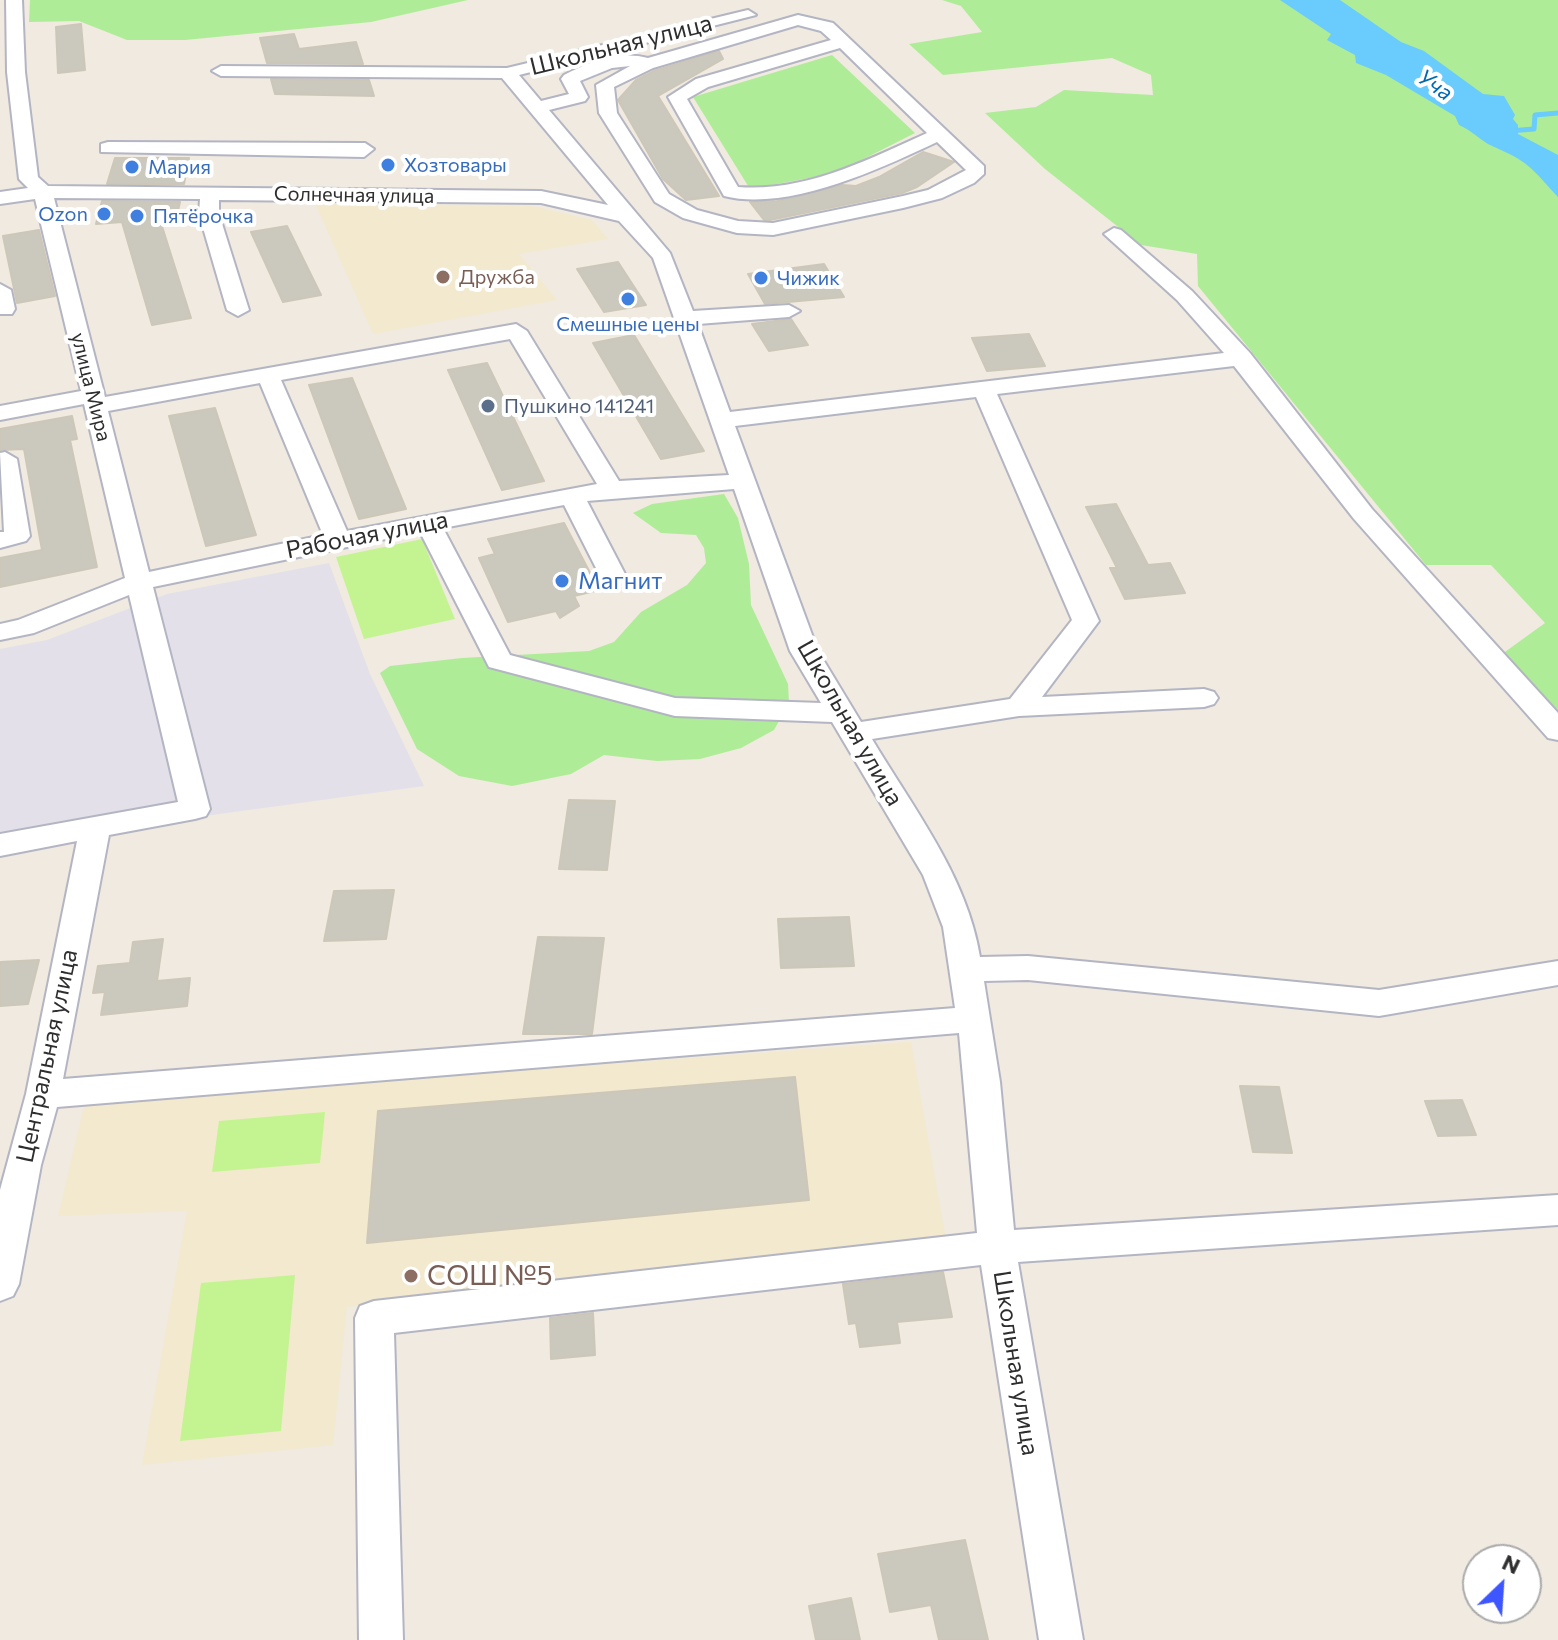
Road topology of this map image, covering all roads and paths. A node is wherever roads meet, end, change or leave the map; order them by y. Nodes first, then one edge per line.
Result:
1 (14, 0) edge
2 (800, 2) edge
3 (843, 42) junction
4 (647, 64) junction
5 (221, 71) dead end
6 (8, 72) edge
7 (507, 73) junction
8 (19, 98) junction
9 (0, 101) edge
10 (537, 107) junction
11 (940, 134) junction
12 (108, 148) dead end
13 (364, 151) dead end
14 (43, 192) junction
15 (210, 194) junction
16 (0, 198) edge
17 (621, 216) junction
18 (1114, 234) dead end
19 (238, 310) dead end
20 (789, 311) dead end
21 (686, 318) junction
22 (1242, 358) junction
23 (268, 375) junction
24 (983, 387) junction
25 (94, 401) junction
26 (0, 413) edge
27 (723, 420) junction
28 (0, 460) edge
29 (744, 481) junction
30 (612, 489) junction
31 (572, 496) junction
32 (428, 523) junction
33 (0, 540) edge
34 (338, 540) junction
35 (612, 574) dead end
36 (138, 582) junction
37 (0, 632) edge
38 (1204, 698) dead end
39 (1019, 707) junction
40 (847, 723) junction
41 (1558, 731) edge
42 (95, 828) junction
43 (0, 845) edge
44 (968, 969) junction
45 (1558, 973) edge
46 (973, 1019) junction
47 (43, 1094) junction
48 (12, 1165) edge
49 (1558, 1210) edge
50 (997, 1247) junction
51 (0, 1284) edge
52 (381, 1640) edge
53 (1061, 1640) edge

1 - 6 street
2 - 7 street, Школьная улица
3 - 4 street
3 - 11 street
3 - 11 street
4 - 10 street
4 - 11 street
5 - 7 street
6 - 8 street
7 - 10 street, Школьная улица
8 - 9 street
8 - 14 street
10 - 17 street, Школьная улица
12 - 13 street
14 - 15 street, Солнечная улица
14 - 16 street
14 - 25 street, улица Мира
15 - 17 street, Солнечная улица
15 - 19 street
17 - 21 street, Школьная улица
18 - 22 street
20 - 21 street
21 - 27 street, Школьная улица
22 - 24 street
22 - 41 street
23 - 25 street
23 - 30 street
23 - 34 street
24 - 27 street
24 - 39 street
25 - 26 street
25 - 36 street, улица Мира
27 - 29 street, Школьная улица
28 - 33 street
29 - 30 street, Рабочая улица
29 - 40 street, Школьная улица
30 - 31 street, Рабочая улица
31 - 32 street, Рабочая улица
31 - 35 street
32 - 34 street, Рабочая улица
32 - 40 street
34 - 36 street, Рабочая улица
36 - 37 street, Рабочая улица
36 - 42 street, улица Мира
38 - 39 street
39 - 40 street
40 - 44 street, Школьная улица
42 - 43 street
42 - 47 street, Центральная улица
44 - 45 street
44 - 46 street, Школьная улица
46 - 47 street
46 - 50 street, Школьная улица
47 - 48 street, Центральная улица
48 - 51 street, Центральная улица
49 - 50 street
50 - 52 street
50 - 53 street, Школьная улица

